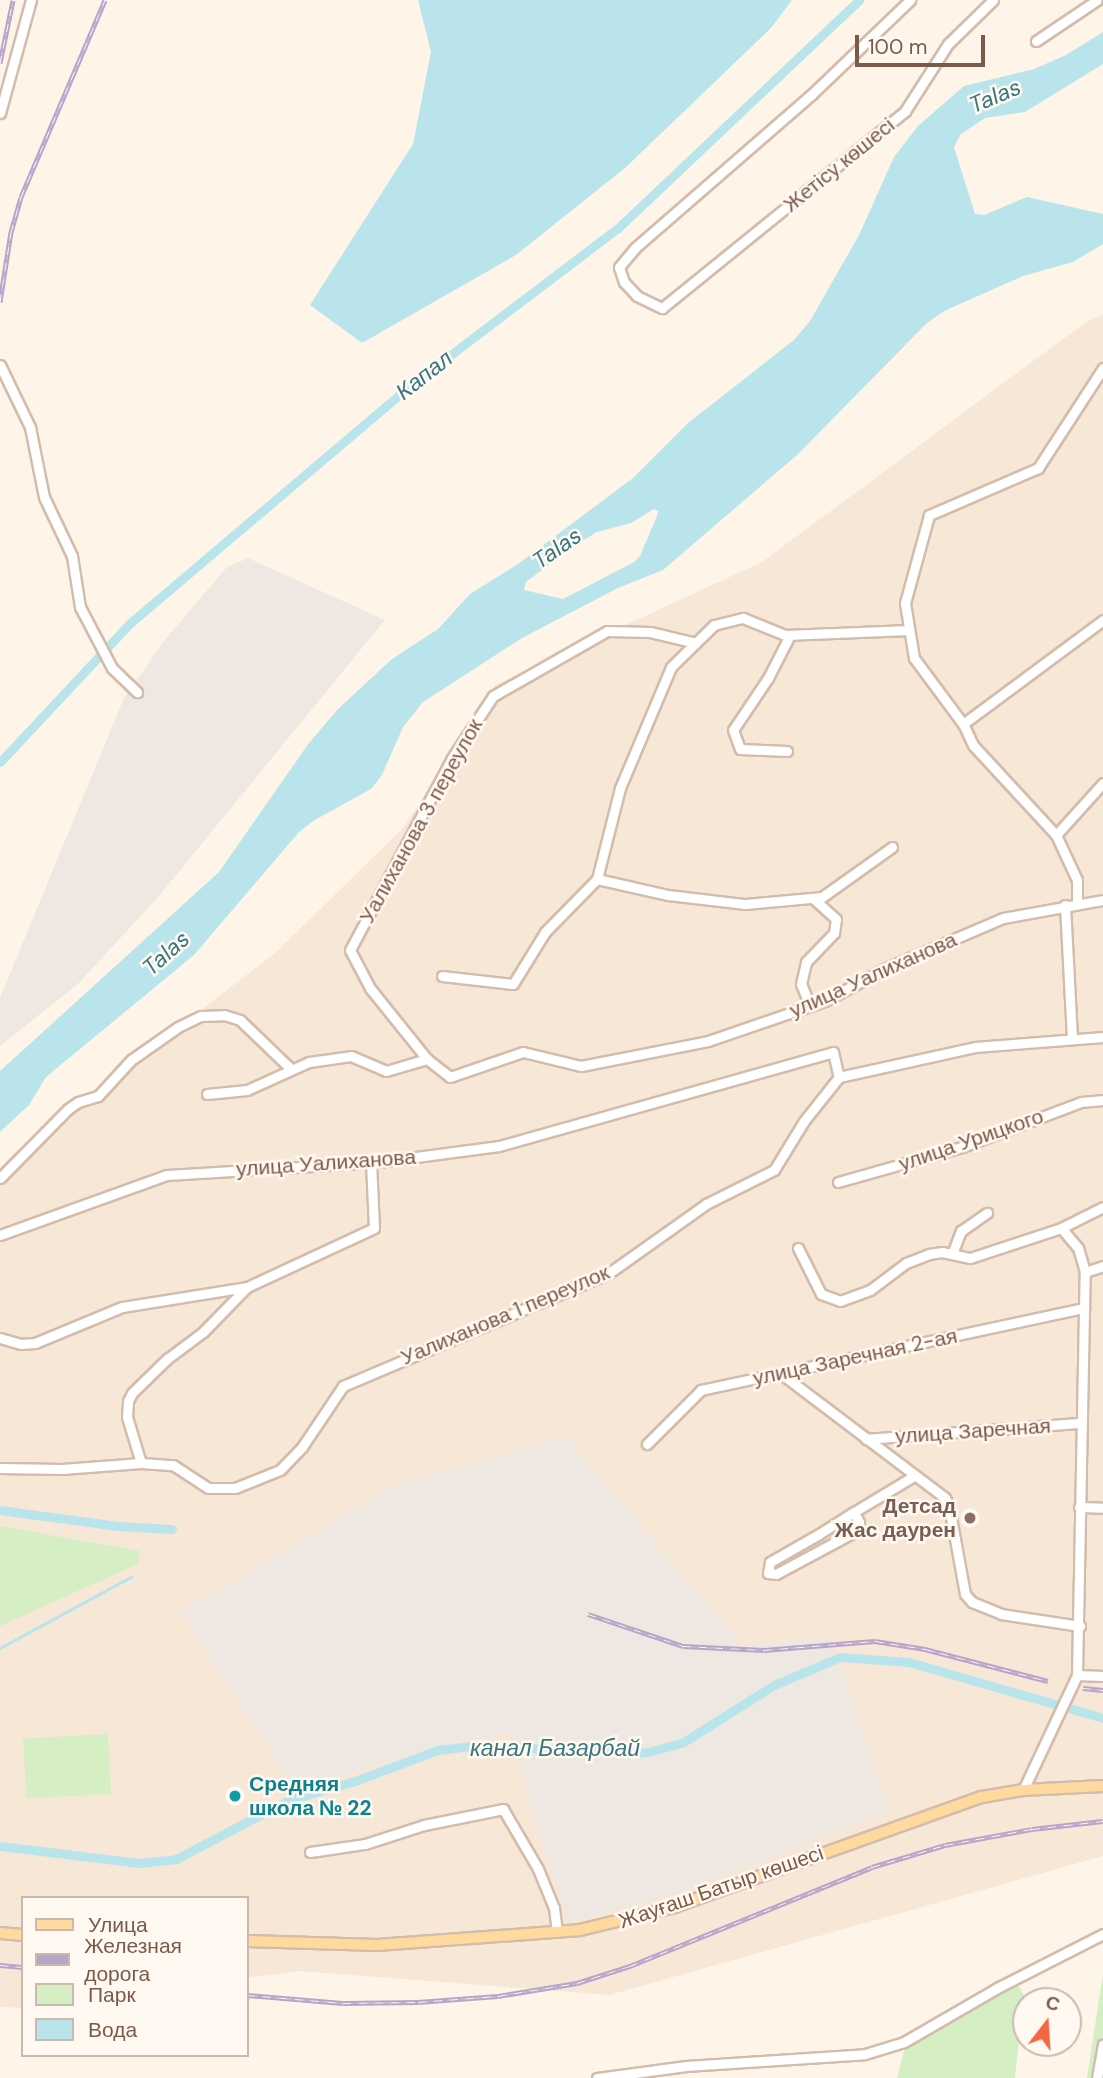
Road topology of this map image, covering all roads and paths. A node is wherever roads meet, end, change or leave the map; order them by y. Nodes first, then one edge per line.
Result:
1 (31, 0) edge
2 (909, 0) edge
3 (993, 0) edge
4 (1097, 0) edge
5 (1035, 41) dead end
6 (0, 113) edge
7 (0, 365) edge
8 (1103, 368) edge
9 (1103, 621) edge
10 (909, 630) junction
11 (789, 635) junction
12 (696, 643) junction
13 (137, 692) dead end
14 (963, 724) junction
15 (787, 751) dead end
16 (1103, 783) edge
17 (1056, 835) junction
18 (892, 848) dead end
19 (597, 879) junction
20 (813, 898) junction
21 (1103, 900) edge
22 (1077, 904) junction
23 (1065, 905) junction
24 (442, 976) dead end
25 (810, 1006) junction
26 (1103, 1037) edge
27 (1072, 1039) junction
28 (427, 1059) junction
29 (291, 1069) junction
30 (839, 1077) junction
31 (207, 1094) dead end
32 (1103, 1100) edge
33 (370, 1162) junction
34 (0, 1178) edge
35 (838, 1182) dead end
36 (1103, 1208) edge
37 (987, 1213) dead end
38 (1061, 1228) junction
39 (0, 1235) edge
40 (798, 1248) dead end
41 (952, 1254) junction
42 (1103, 1266) edge
43 (1085, 1272) junction
44 (247, 1287) junction
45 (1084, 1308) junction
46 (0, 1338) edge
47 (780, 1373) junction
48 (1080, 1423) junction
49 (866, 1439) junction
50 (646, 1444) dead end
51 (141, 1463) junction
52 (0, 1468) edge
53 (914, 1476) junction
54 (1079, 1507) junction
55 (1103, 1507) edge
56 (854, 1512) junction
57 (819, 1534) junction
58 (826, 1548) junction
59 (1080, 1626) junction
60 (1077, 1675) junction
61 (1103, 1676) edge
62 (1103, 1786) edge
63 (1023, 1790) junction
64 (310, 1852) dead end
65 (557, 1932) junction
66 (0, 1934) edge
67 (1103, 1934) edge
68 (21, 1935) edge
69 (248, 1941) edge
70 (1103, 2045) edge
71 (597, 2078) edge
72 (1097, 2078) edge

1 - 6 street
2 - 3 street, Жетісу көшесі
4 - 5 street
7 - 13 street
8 - 10 street
9 - 14 street
10 - 11 street
10 - 14 street
11 - 12 street
11 - 15 street
12 - 19 street
12 - 28 street, Уалиханова 3 переулок
14 - 17 street
16 - 17 street
17 - 22 street
18 - 20 street
19 - 20 street
19 - 24 street
20 - 25 street
21 - 22 street, улица Уалиханова
22 - 23 street, улица Уалиханова
23 - 25 street, улица Уалиханова
23 - 27 street
25 - 28 street, улица Уалиханова
26 - 27 street
27 - 30 street
28 - 29 street
29 - 31 street
29 - 34 street
30 - 33 street, улица Уалиханова
30 - 51 street, Уалиханова 1 переулок
32 - 35 street, улица Урицкого
33 - 39 street, улица Уалиханова
33 - 44 street
36 - 38 street
37 - 41 street
38 - 41 street
38 - 43 street, улица Заречная
40 - 41 street
42 - 43 street
43 - 45 street, улица Заречная
44 - 46 street
44 - 51 street
45 - 47 street, улица Заречная 2-ая
45 - 48 street, улица Заречная
47 - 49 street, улица Заречная
47 - 50 street, улица Заречная 2-ая
48 - 49 street, улица Заречная
48 - 54 street, улица Заречная
49 - 53 street, улица Заречная
51 - 52 street, Уалиханова 1 переулок
53 - 56 street, улица Заречная
53 - 59 street, улица Заречная
54 - 55 street
54 - 59 street, улица Заречная
56 - 57 street, улица Заречная
56 - 58 street
57 - 58 street
57 - 58 street, улица Заречная
59 - 60 street, улица Заречная
60 - 61 street
60 - 63 street, улица Заречная
62 - 63 main road, Жауғаш Батыр көшесі
63 - 65 main road, Жауғаш Батыр көшесі
64 - 65 street
65 - 69 main road, Жауғаш Батыр көшесі
66 - 68 main road
67 - 71 street
70 - 72 street

